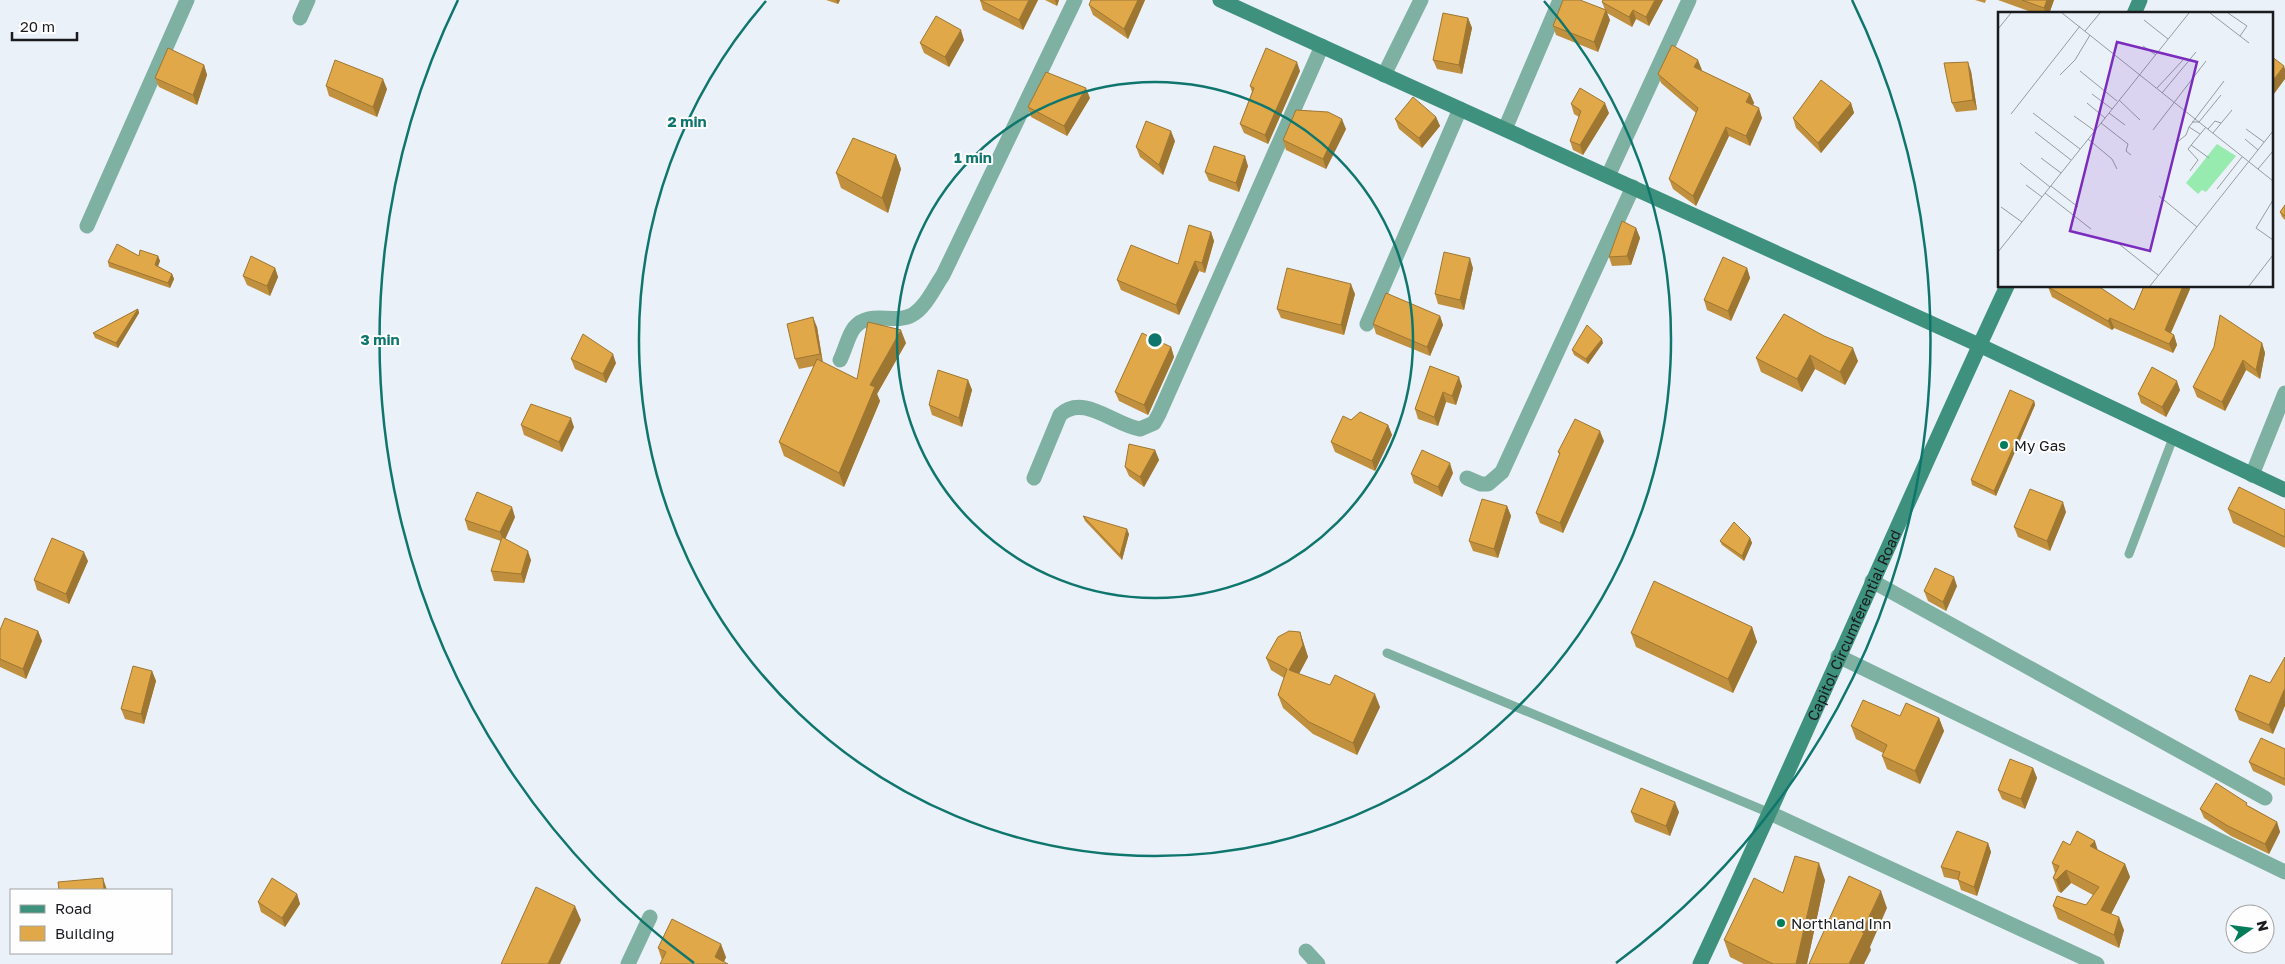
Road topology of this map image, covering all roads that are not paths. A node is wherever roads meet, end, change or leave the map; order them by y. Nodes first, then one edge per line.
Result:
1 (187, 0) edge
2 (308, 0) edge
3 (1075, 0) edge
4 (1220, 0) edge
5 (1421, 0) edge
6 (1560, 0) edge
7 (1689, 0) edge
8 (2140, 0) edge
9 (2135, 12) edge
10 (300, 18) dead end
11 (1322, 46) junction
12 (1384, 75) junction
13 (1460, 109) junction
14 (1505, 129) junction
15 (1608, 176) junction
16 (1632, 187) junction
17 (87, 226) dead end
18 (2006, 288) edge
19 (1367, 324) dead end
20 (1979, 345) junction
21 (840, 360) dead end
22 (2285, 393) edge
23 (2173, 438) junction
24 (2252, 475) junction
25 (1034, 478) dead end
26 (1467, 478) dead end
27 (2285, 490) edge
28 (2129, 554) dead end
29 (1872, 581) junction
30 (1387, 652) dead end
31 (1838, 656) junction
32 (2265, 798) dead end
33 (1770, 813) junction
34 (2285, 872) edge
35 (650, 917) dead end
36 (1306, 951) dead end
37 (628, 964) edge
38 (1318, 964) edge
39 (1700, 964) edge
40 (2096, 964) edge

1 - 17 street
2 - 10 street
3 - 21 street
4 - 11 street
5 - 12 street
6 - 14 street
7 - 15 street
8 - 9 street
11 - 12 street
11 - 25 street
12 - 13 street
13 - 14 street
13 - 19 street
14 - 15 street
15 - 16 street
16 - 20 street
16 - 26 street
18 - 20 street, Capitol Circumferential Road
20 - 23 street
20 - 29 street, Capitol Circumferential Road
22 - 24 street
23 - 24 street
23 - 28 lane
24 - 27 street
29 - 31 street, Capitol Circumferential Road
29 - 32 street
30 - 33 lane
31 - 33 street, Capitol Circumferential Road
31 - 34 street
33 - 39 street, Capitol Circumferential Road
33 - 40 street
35 - 37 street
36 - 38 street

